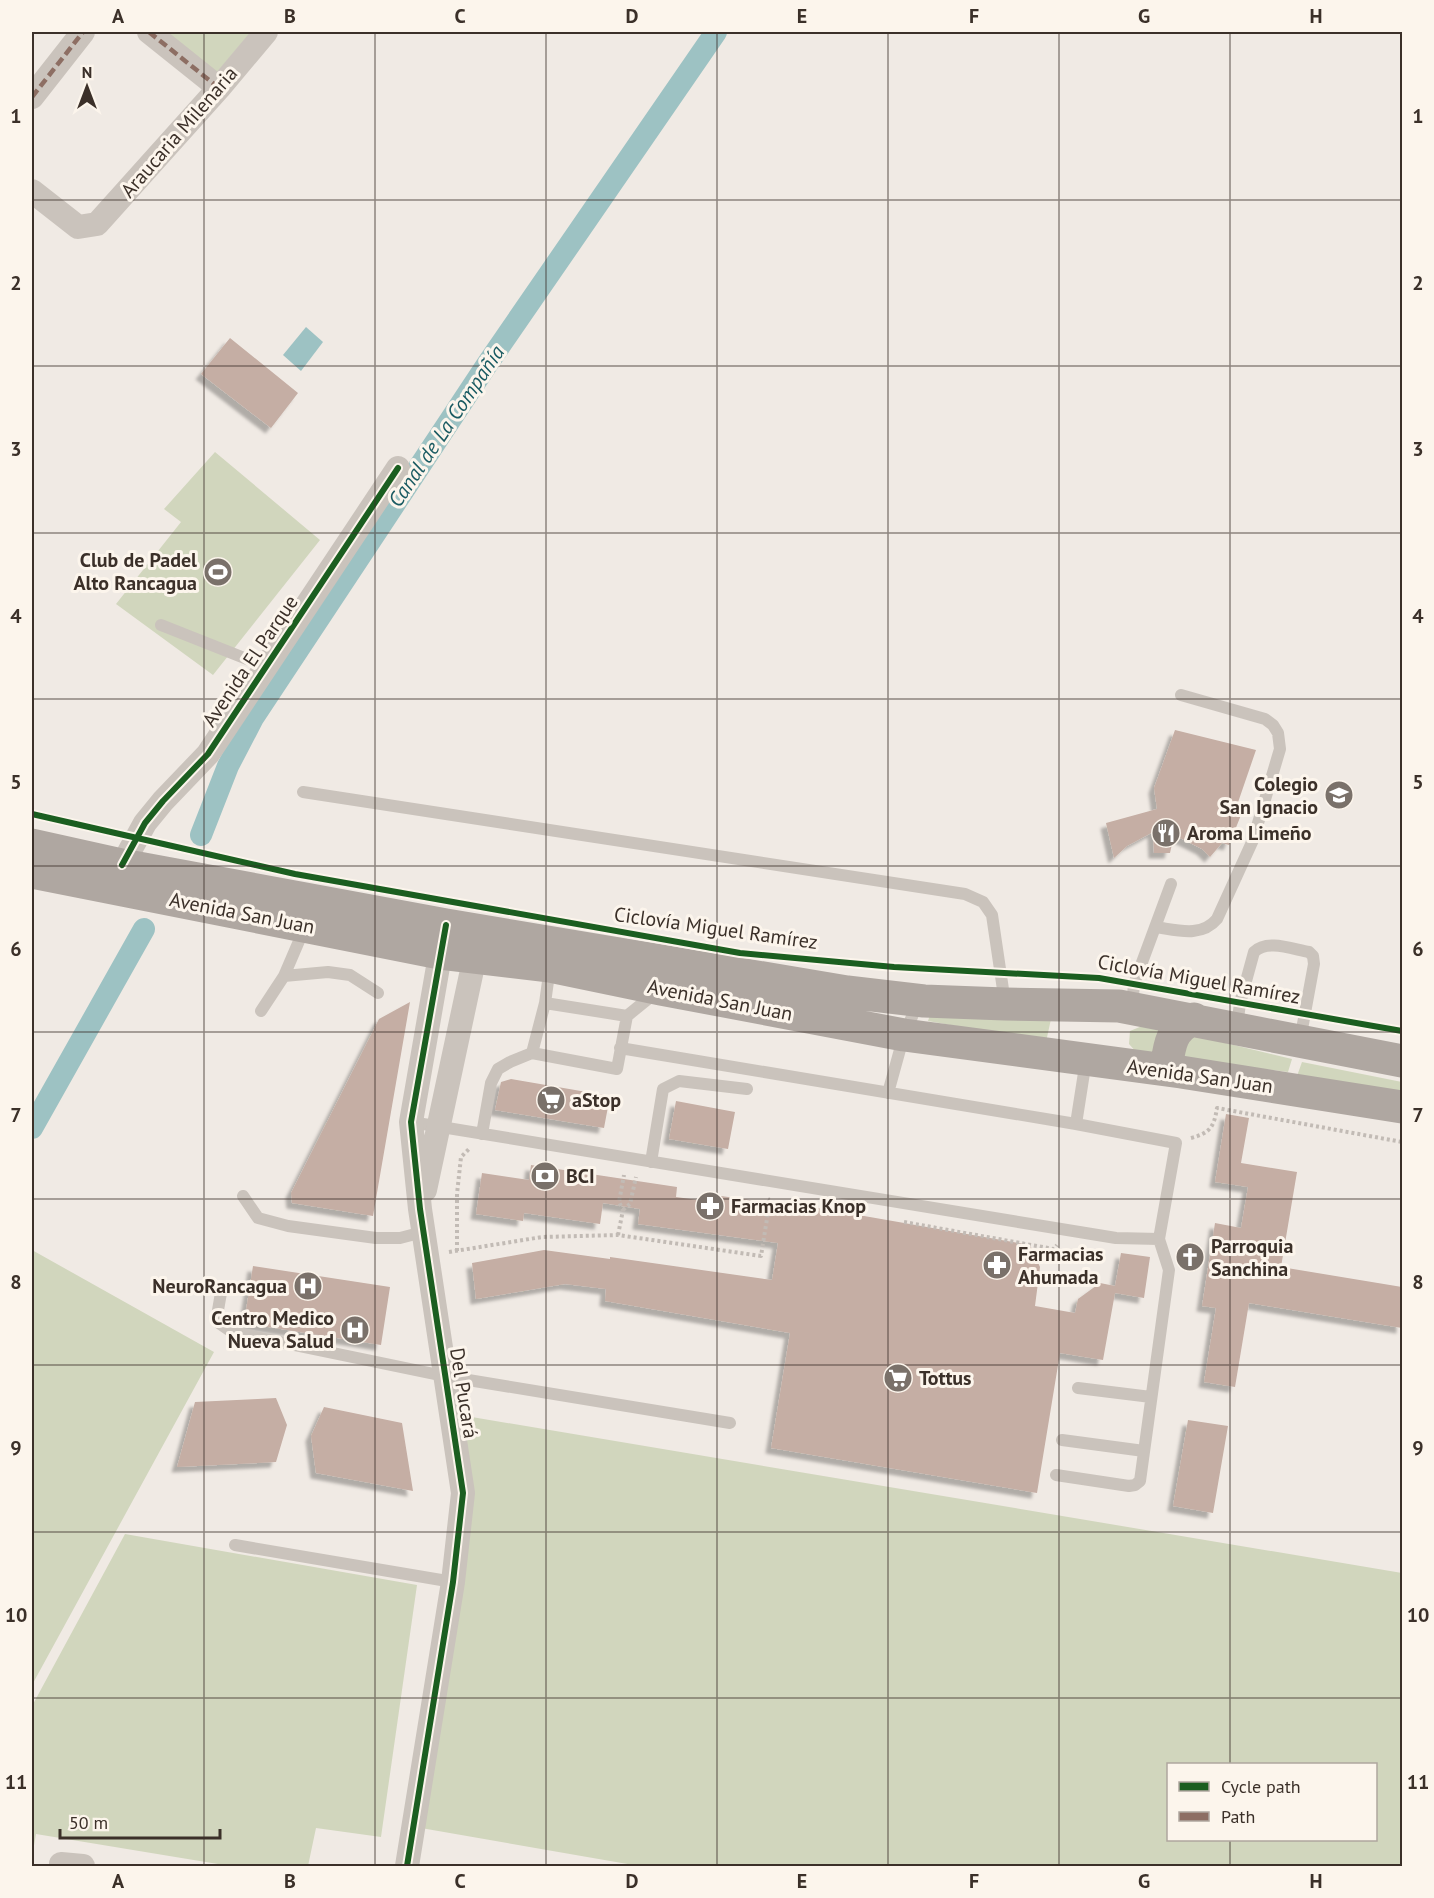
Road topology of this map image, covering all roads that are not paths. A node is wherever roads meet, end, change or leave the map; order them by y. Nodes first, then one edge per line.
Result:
1 (83, 32) edge
2 (149, 32) edge
3 (266, 32) edge
4 (219, 88) junction
5 (32, 97) edge
6 (32, 190) edge
7 (398, 468) dead end
8 (161, 625) dead end
9 (267, 667) junction
10 (1181, 695) dead end
11 (303, 792) dead end
12 (39, 860) edge
13 (122, 866) junction
14 (1171, 884) dead end
15 (306, 925) junction
16 (1155, 927) junction
17 (443, 939) junction
18 (477, 944) junction
19 (550, 966) junction
20 (284, 976) junction
21 (661, 989) junction
22 (378, 993) dead end
23 (924, 1000) junction
24 (544, 1003) junction
25 (1005, 1004) junction
26 (1132, 1008) junction
27 (261, 1011) dead end
28 (627, 1016) junction
29 (1194, 1019) junction
30 (1237, 1030) junction
31 (904, 1035) junction
32 (1300, 1041) junction
33 (620, 1048) junction
34 (532, 1053) junction
35 (1086, 1060) junction
36 (1402, 1061) edge
37 (1166, 1070) junction
38 (747, 1089) dead end
39 (888, 1093) junction
40 (1402, 1107) edge
41 (411, 1122) junction
42 (1076, 1124) junction
43 (439, 1127) junction
44 (482, 1134) junction
45 (651, 1162) junction
46 (243, 1196) dead end
47 (422, 1221) junction
48 (1159, 1239) junction
49 (222, 1287) dead end
50 (444, 1376) junction
51 (1078, 1388) dead end
52 (1151, 1397) junction
53 (730, 1423) dead end
54 (1062, 1440) dead end
55 (1144, 1451) junction
56 (1056, 1475) dead end
57 (235, 1545) dead end
58 (453, 1582) junction
59 (407, 1866) edge

1 - 5 street
2 - 4 street
3 - 4 street, Araucaria Milenaria
4 - 6 street, Araucaria Milenaria
7 - 9 street, Avenida El Parque
8 - 9 lane
9 - 13 street, Avenida El Parque
10 - 16 lane
11 - 25 lane
12 - 13 main road, Avenida San Juan
12 - 15 main road, Avenida San Juan
13 - 17 main road, Avenida San Juan
14 - 16 lane
15 - 17 main road, Avenida San Juan
15 - 20 lane
16 - 26 lane
17 - 18 main road, Avenida San Juan
17 - 41 street, Del Pucará
18 - 19 main road, Avenida San Juan
18 - 23 main road, Avenida San Juan
18 - 43 street, Del Pucará
19 - 21 main road, Avenida San Juan
19 - 24 lane
20 - 22 lane
20 - 27 lane
21 - 28 lane
21 - 31 main road, Avenida San Juan
23 - 25 main road, Avenida San Juan
23 - 31 lane
24 - 28 lane
24 - 34 lane
25 - 26 main road, Avenida San Juan
26 - 29 main road, Avenida San Juan
28 - 33 lane
29 - 30 main road, Avenida San Juan
29 - 37 main road
30 - 32 main road, Avenida San Juan
30 - 32 lane
31 - 35 main road, Avenida San Juan
31 - 39 lane
32 - 36 main road, Avenida San Juan
33 - 34 lane
33 - 39 lane
34 - 44 lane
35 - 37 main road, Avenida San Juan
35 - 42 lane
37 - 40 main road, Avenida San Juan
38 - 45 lane
39 - 42 lane
41 - 43 lane
41 - 47 street, Del Pucará
42 - 48 lane
43 - 44 lane
43 - 47 street, Del Pucará
44 - 45 lane
45 - 48 lane
46 - 47 lane
47 - 50 street, Del Pucará
48 - 52 lane
49 - 50 lane
50 - 53 lane
50 - 58 street, Del Pucará
51 - 52 lane
52 - 55 lane
54 - 55 lane
55 - 56 lane
57 - 58 lane
58 - 59 street, Del Pucará

